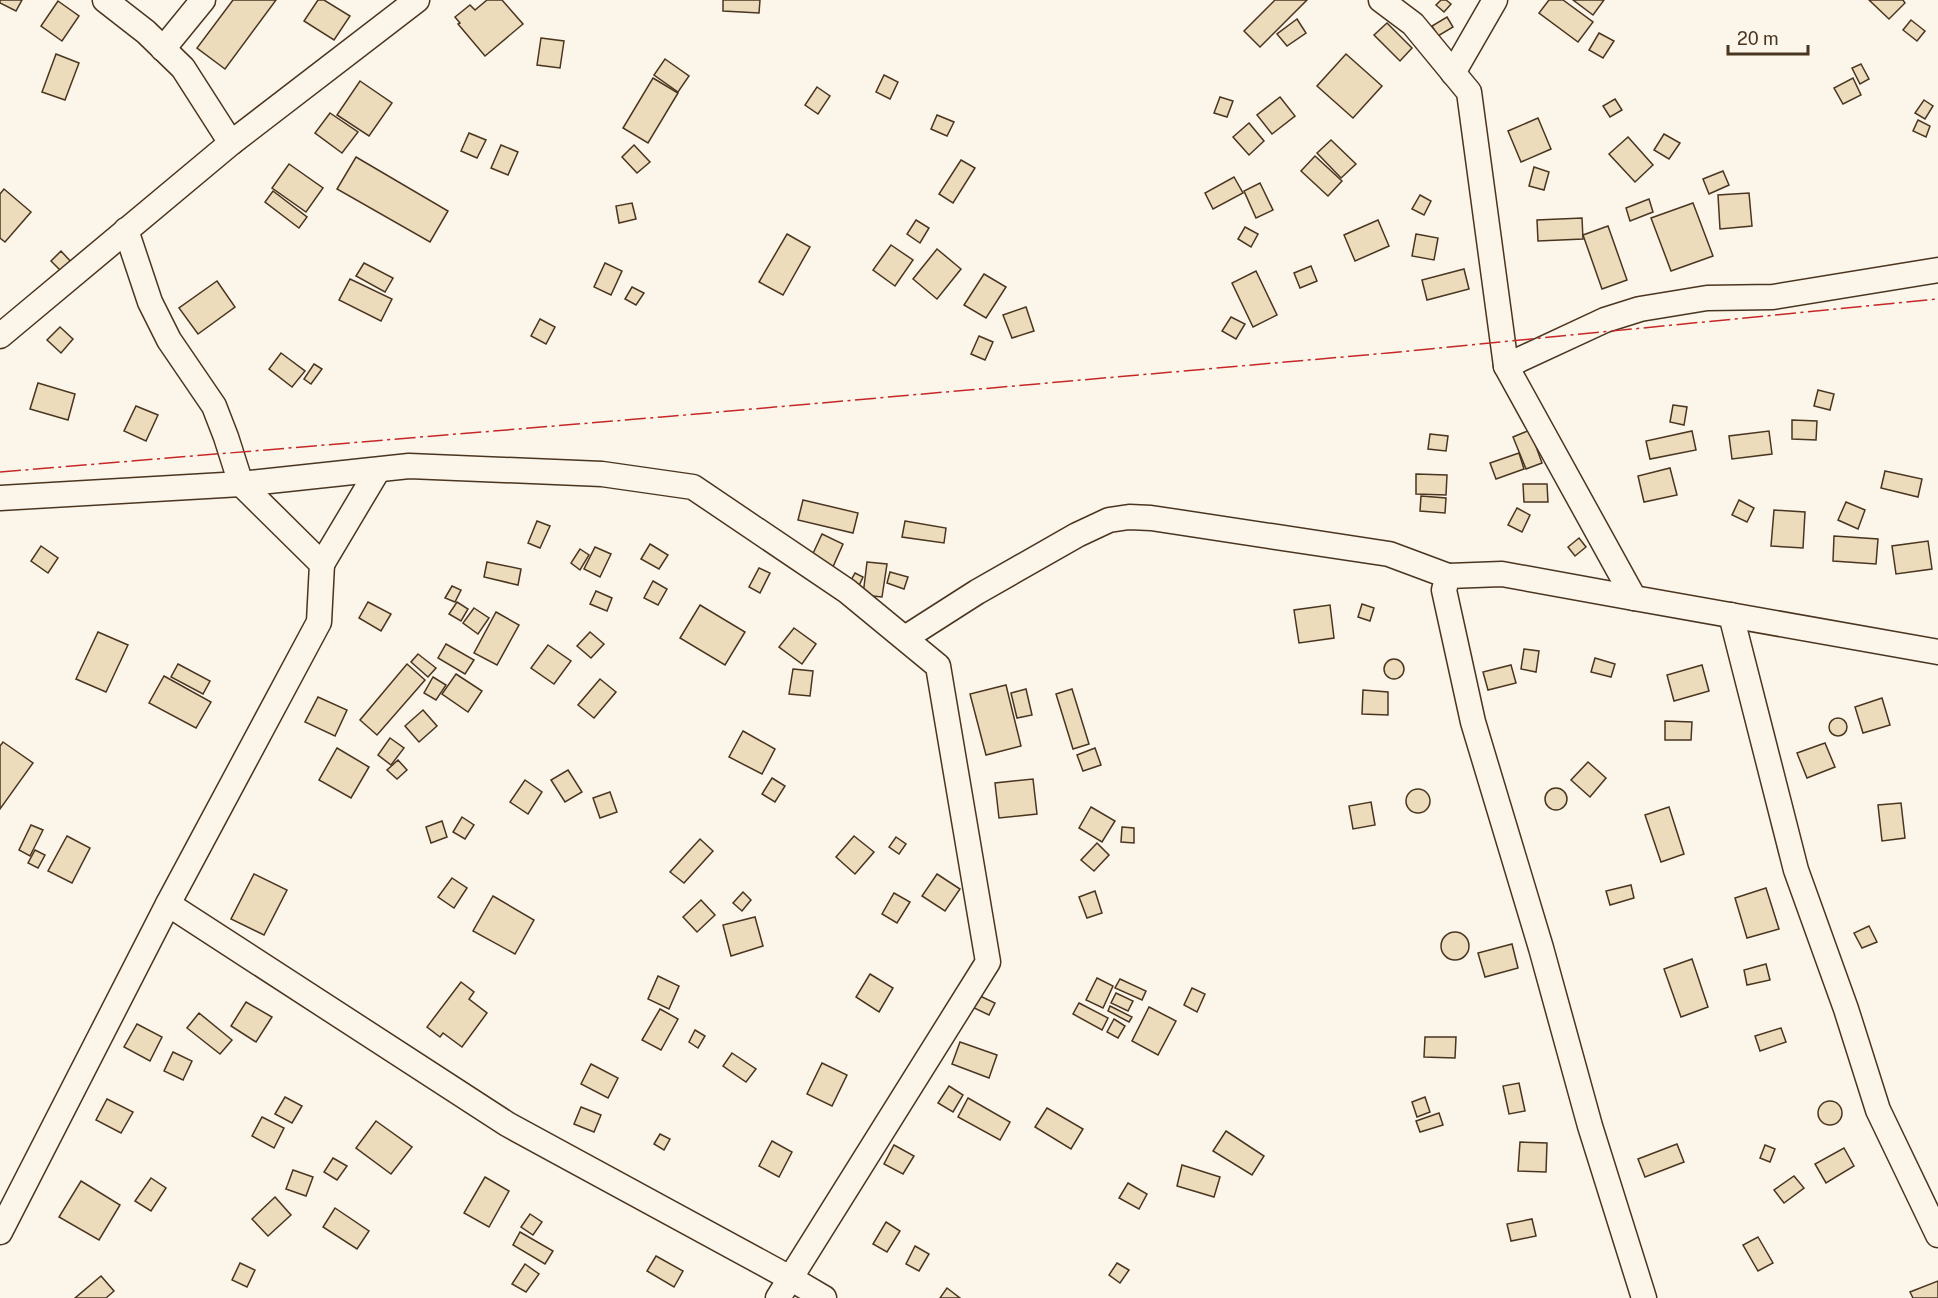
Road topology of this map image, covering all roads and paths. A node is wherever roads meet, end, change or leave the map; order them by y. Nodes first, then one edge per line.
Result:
1 (105, 0) edge
2 (203, 0) edge
3 (417, 0) edge
4 (1381, 0) edge
5 (1495, 0) edge
6 (163, 49) junction
7 (1453, 73) junction
8 (231, 143) junction
9 (126, 230) junction
10 (1938, 270) edge
11 (0, 336) edge
12 (1506, 366) junction
13 (378, 470) junction
14 (241, 484) junction
15 (0, 498) edge
16 (322, 564) junction
17 (1448, 576) junction
18 (1634, 598) junction
19 (1731, 615) junction
20 (905, 638) junction
21 (1938, 651) edge
22 (168, 904) junction
23 (0, 1232) edge
24 (1938, 1235) edge
25 (784, 1288) edge
26 (824, 1298) edge
27 (1644, 1298) edge

1 - 6 street
2 - 6 street
3 - 8 street
4 - 7 street
5 - 7 street
6 - 8 street
7 - 12 street
8 - 9 street
9 - 11 street
9 - 14 street
10 - 12 street
12 - 18 street
13 - 14 street
13 - 16 street
13 - 20 street
14 - 15 street
14 - 16 street
16 - 22 street
17 - 18 street
17 - 20 street
17 - 27 street
18 - 19 street
19 - 21 street
19 - 24 street
20 - 25 street
22 - 23 street
22 - 25 street
25 - 26 street

